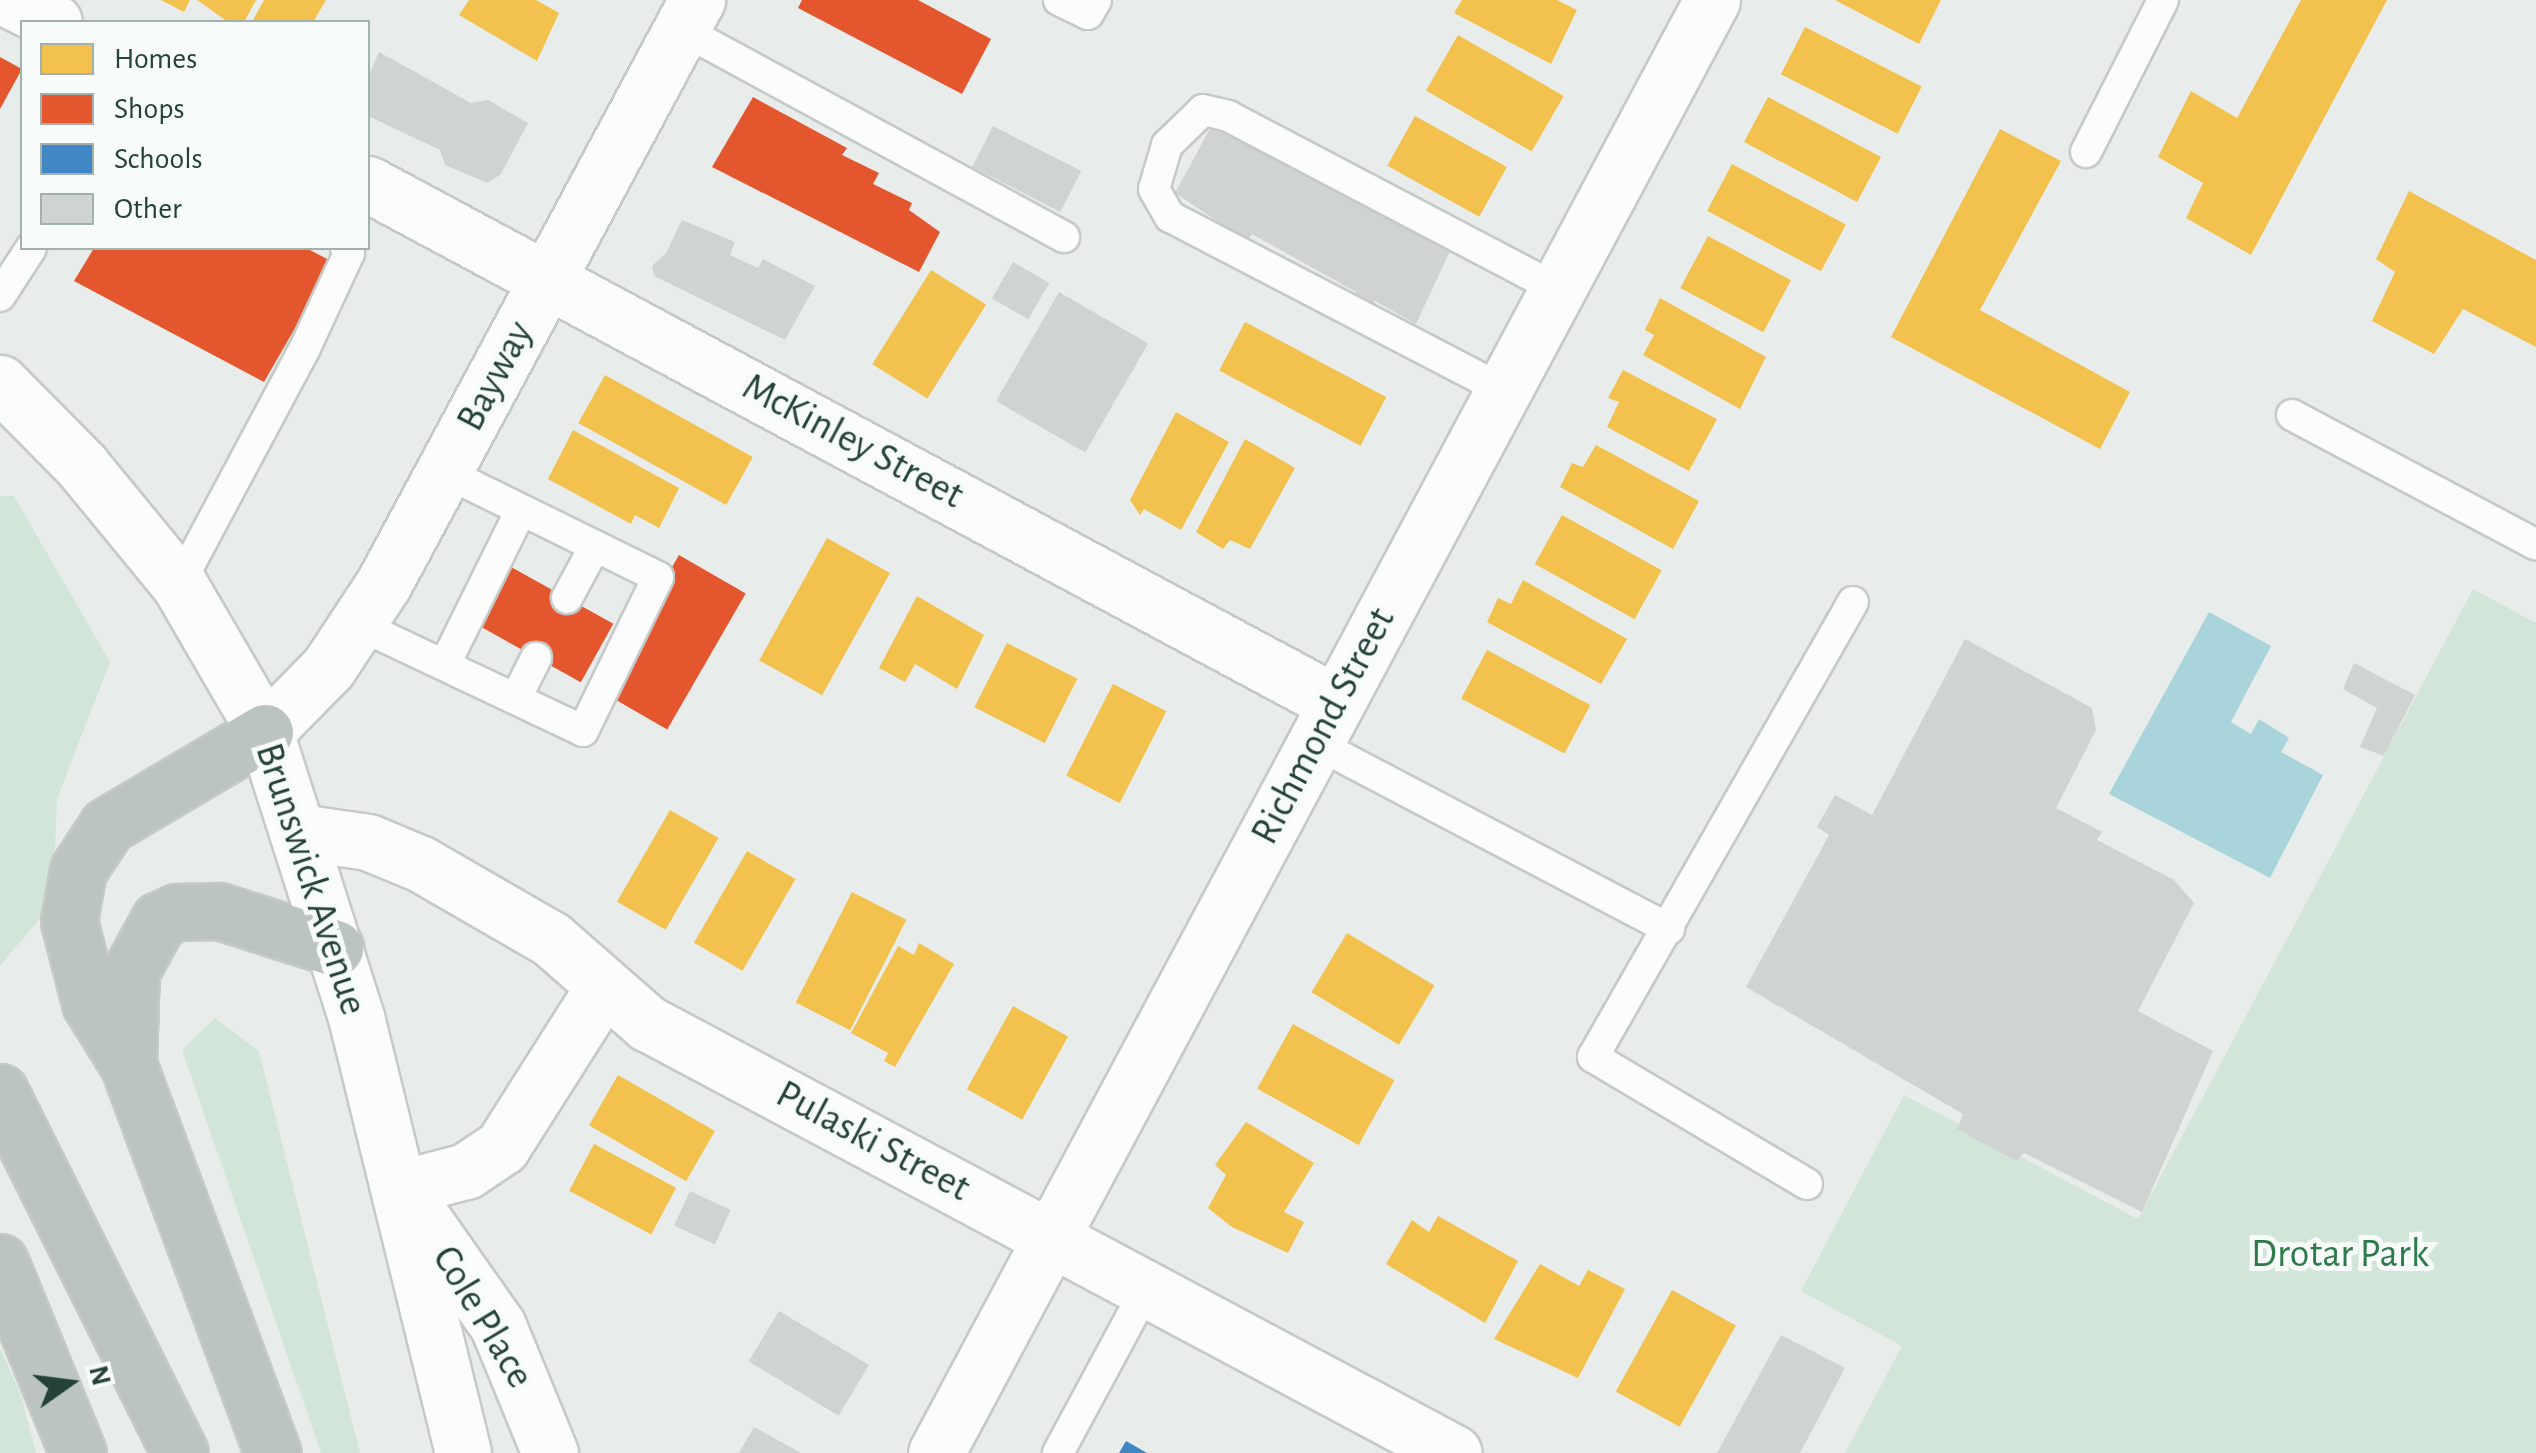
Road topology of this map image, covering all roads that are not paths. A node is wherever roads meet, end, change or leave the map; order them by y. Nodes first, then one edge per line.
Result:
1 (10, 0) edge
2 (1059, 0) edge
3 (1096, 0) edge
4 (1712, 0) edge
5 (2163, 0) edge
6 (689, 15) edge
7 (50, 20) edge
8 (2086, 152) dead end
9 (370, 185) edge
10 (1064, 237) dead end
11 (30, 250) edge
12 (347, 250) edge
13 (548, 276) junction
14 (1557, 289) junction
15 (0, 296) edge
16 (0, 384) edge
17 (1503, 390) junction
18 (2292, 416) dead end
19 (444, 472) junction
20 (521, 510) junction
21 (2536, 544) edge
22 (595, 546) junction
23 (179, 584) junction
24 (567, 598) dead end
25 (1853, 602) dead end
26 (358, 624) junction
27 (536, 658) dead end
28 (446, 662) junction
29 (516, 698) junction
30 (1325, 723) junction
31 (265, 732) junction
32 (300, 832) junction
33 (1668, 928) junction
34 (334, 948) junction
35 (603, 988) junction
36 (128, 1064) junction
37 (0, 1092) edge
38 (1808, 1184) dead end
39 (401, 1188) junction
40 (1050, 1235) junction
41 (0, 1262) edge
42 (1147, 1288) junction
43 (78, 1453) edge
44 (180, 1453) edge
45 (273, 1453) edge
46 (463, 1453) edge
47 (550, 1453) edge
48 (936, 1453) edge
49 (1058, 1453) edge
50 (1454, 1453) edge

1 - 7 street
2 - 3 lane
4 - 14 street, Richmond Street
5 - 8 lane
6 - 10 lane
6 - 13 street, Bayway
9 - 13 street, McKinley Street
11 - 15 lane
12 - 23 lane
13 - 19 street, Bayway
13 - 30 street, McKinley Street
14 - 17 street, Richmond Street
14 - 17 lane
16 - 23 street, Brunswick Avenue
17 - 30 street, Richmond Street
18 - 21 lane
19 - 20 lane
19 - 26 street, Bayway
20 - 22 lane
20 - 28 lane
22 - 24 lane
22 - 29 lane
23 - 31 street, Brunswick Avenue
25 - 33 lane
26 - 28 lane
26 - 31 street, Bayway
27 - 29 lane
28 - 29 lane
30 - 33 lane
30 - 40 street, Richmond Street
31 - 32 street, Brunswick Avenue
31 - 36 highway
32 - 34 street, Brunswick Avenue
32 - 35 street, Pulaski Street
33 - 38 lane
34 - 36 highway
34 - 39 street, Brunswick Avenue
35 - 39 street
35 - 40 street, Pulaski Street
36 - 45 highway
37 - 44 highway
39 - 46 street, Brunswick Avenue
39 - 47 street, Cole Place
40 - 42 street, Pulaski Street
40 - 48 street, Richmond Street
41 - 43 highway
42 - 49 lane
42 - 50 street, Pulaski Street

